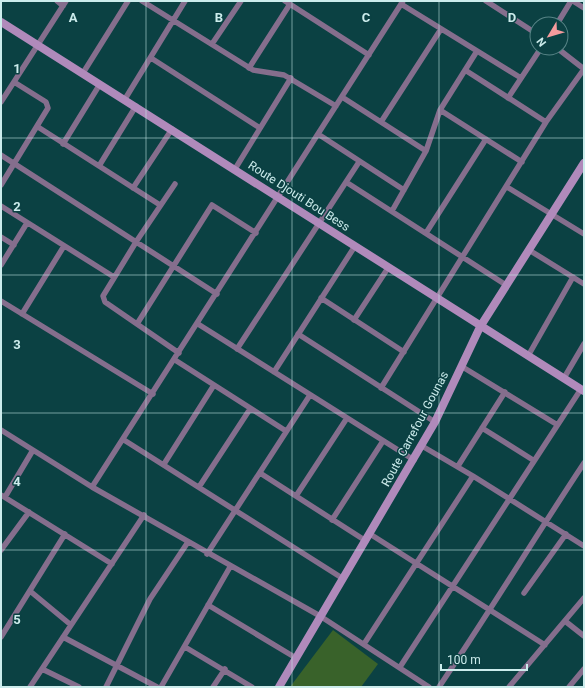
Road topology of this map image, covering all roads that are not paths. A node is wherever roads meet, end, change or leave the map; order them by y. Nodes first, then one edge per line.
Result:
1 (57, 1) edge
2 (128, 1) edge
3 (142, 1) edge
4 (185, 1) edge
5 (241, 1) edge
6 (486, 1) edge
7 (572, 1) edge
8 (287, 2) edge
9 (65, 3) edge
10 (402, 3) edge
11 (584, 8) edge
12 (562, 16) edge
13 (174, 20) junction
14 (1, 22) edge
15 (441, 29) junction
16 (529, 29) edge
17 (212, 44) junction
18 (38, 45) junction
19 (477, 51) junction
20 (369, 55) junction
21 (536, 56) edge
22 (567, 56) edge
23 (151, 58) junction
24 (248, 68) junction
25 (584, 69) edge
26 (465, 70) junction
27 (83, 73) junction
28 (291, 78) junction
29 (521, 78) junction
30 (14, 82) junction
31 (100, 84) junction
32 (342, 97) junction
33 (508, 98) junction
34 (2, 99) edge
35 (125, 99) junction
36 (136, 106) junction
37 (336, 106) junction
38 (440, 110) junction
39 (381, 122) junction
40 (546, 122) junction
41 (38, 127) junction
42 (260, 128) junction
43 (172, 130) junction
44 (318, 134) junction
45 (486, 139) junction
46 (63, 144) junction
47 (426, 151) junction
48 (1, 156) edge
49 (360, 162) junction
50 (522, 162) junction
51 (584, 163) edge
52 (14, 164) junction
53 (99, 166) junction
54 (235, 170) junction
55 (346, 182) junction
56 (175, 184) dead end
57 (1, 185) edge
58 (507, 187) junction
59 (133, 188) junction
60 (404, 190) junction
61 (278, 197) junction
62 (160, 205) junction
63 (1, 206) edge
64 (392, 212) junction
65 (551, 214) junction
66 (27, 223) junction
67 (319, 223) junction
68 (256, 232) junction
69 (426, 233) junction
70 (584, 234) edge
71 (1, 237) edge
72 (136, 242) junction
73 (14, 245) junction
74 (64, 246) junction
75 (355, 246) junction
76 (529, 250) junction
77 (462, 257) junction
78 (1, 265) edge
79 (174, 266) junction
80 (388, 268) junction
81 (114, 277) junction
82 (573, 278) junction
83 (584, 284) edge
84 (506, 286) junction
85 (217, 294) junction
86 (321, 298) junction
87 (436, 298) junction
88 (1, 301) edge
89 (22, 314) junction
90 (354, 320) junction
91 (137, 324) junction
92 (198, 324) junction
93 (480, 327) junction
94 (298, 334) junction
95 (584, 344) edge
96 (237, 349) junction
97 (404, 352) junction
98 (179, 353) junction
99 (528, 356) junction
100 (175, 360) junction
101 (461, 366) junction
102 (274, 372) junction
103 (564, 378) junction
104 (214, 384) junction
105 (381, 388) junction
106 (582, 390) edge
107 (505, 392) junction
108 (153, 394) junction
109 (310, 395) junction
110 (250, 408) junction
111 (347, 418) junction
112 (435, 422) junction
113 (556, 424) junction
114 (482, 428) junction
115 (1, 430) edge
116 (286, 431) junction
117 (124, 440) junction
118 (383, 441) junction
119 (422, 446) junction
120 (33, 450) junction
121 (414, 460) junction
122 (533, 460) junction
123 (584, 463) edge
124 (164, 464) junction
125 (458, 466) junction
126 (260, 473) junction
127 (473, 476) junction
128 (92, 487) junction
129 (199, 487) junction
130 (3, 496) edge
131 (296, 496) junction
132 (508, 498) junction
133 (236, 511) junction
134 (29, 512) junction
135 (144, 515) junction
136 (332, 520) junction
137 (545, 521) junction
138 (65, 534) junction
139 (566, 534) junction
140 (368, 537) junction
141 (188, 542) junction
142 (583, 544) edge
143 (1, 550) edge
144 (207, 554) junction
145 (112, 564) junction
146 (416, 564) junction
147 (230, 566) junction
148 (342, 578) junction
149 (454, 587) junction
150 (30, 591) junction
151 (524, 593) dead end
152 (584, 598) edge
153 (208, 605) junction
154 (491, 610) junction
155 (320, 616) junction
156 (565, 621) junction
157 (71, 625) junction
158 (584, 636) edge
159 (1, 637) edge
160 (63, 637) junction
161 (364, 644) junction
162 (545, 645) junction
163 (185, 647) junction
164 (296, 658) junction
165 (117, 666) junction
166 (400, 667) junction
167 (42, 668) junction
168 (225, 669) junction
169 (584, 669) edge
170 (30, 687) edge
171 (79, 687) edge
172 (106, 687) edge
173 (157, 687) edge
174 (161, 687) edge
175 (213, 687) edge
176 (252, 687) edge
177 (279, 687) edge
178 (429, 687) edge
179 (439, 687) edge
180 (510, 687) edge
181 (569, 687) edge

1 - 9 street
2 - 27 street
3 - 13 street
4 - 13 street
5 - 17 street
6 - 16 street
7 - 11 street
7 - 12 street
8 - 20 street
8 - 24 street
9 - 18 street
10 - 15 street
10 - 20 street
13 - 17 street
13 - 23 street
14 - 18 main road, Route Djouti Bou Bess
15 - 19 street
15 - 39 street
17 - 24 street
18 - 27 main road, Route Djouti Bou Bess
18 - 30 street
19 - 26 street
19 - 29 street
20 - 32 street
21 - 29 street
22 - 25 street
23 - 35 street
23 - 42 street
24 - 28 street
25 - 40 street
26 - 33 street
26 - 38 street
27 - 31 main road, Route Djouti Bou Bess
28 - 37 street
28 - 42 street
29 - 33 street
30 - 34 street
30 - 41 street
31 - 35 main road, Route Djouti Bou Bess
31 - 46 street
32 - 37 street
32 - 39 street
33 - 40 street
35 - 36 main road, Route Djouti Bou Bess
36 - 43 main road, Route Djouti Bou Bess
36 - 53 street
37 - 44 street
38 - 45 street
38 - 47 street
39 - 47 street
40 - 50 street
41 - 46 street
41 - 52 street
42 - 54 street
43 - 54 main road, Route Djouti Bou Bess
43 - 59 street
44 - 49 street
44 - 61 street
45 - 50 street
45 - 69 street
46 - 53 street
47 - 60 street
48 - 52 street
49 - 55 street
49 - 60 street
50 - 58 street
51 - 65 main road, Route Carrefour Gounas
52 - 57 street
52 - 72 street
53 - 59 street
54 - 61 main road, Route Djouti Bou Bess
55 - 64 street
55 - 67 street
56 - 62 street
58 - 65 street
58 - 77 street
59 - 62 street
60 - 64 street
61 - 67 main road, Route Djouti Bou Bess
61 - 68 street
62 - 72 street
63 - 66 street
64 - 69 street
65 - 70 street
65 - 76 main road, Route Carrefour Gounas
66 - 73 street
66 - 74 street
67 - 75 main road, Route Djouti Bou Bess
67 - 96 street
68 - 79 street
68 - 85 street
69 - 77 street
71 - 73 street
72 - 79 street
72 - 81 street
73 - 78 street
74 - 81 street
74 - 89 street
75 - 80 main road, Route Djouti Bou Bess
75 - 86 street
76 - 82 street
76 - 84 main road, Route Carrefour Gounas
77 - 84 street
77 - 87 street
79 - 85 street
79 - 91 street
80 - 87 main road, Route Djouti Bou Bess
80 - 90 street
81 - 91 street
82 - 83 street
82 - 99 street
84 - 93 main road, Route Carrefour Gounas
85 - 92 street
86 - 90 street
86 - 94 street
87 - 93 main road, Route Djouti Bou Bess
87 - 97 street
88 - 89 street
89 - 108 street
90 - 97 street
91 - 98 street
92 - 96 street
92 - 98 street
93 - 99 main road, Route Djouti Bou Bess
93 - 101 main road, Route Carrefour Gounas
94 - 102 street
94 - 105 street
95 - 103 street
96 - 102 street
97 - 105 street
98 - 100 street
99 - 103 main road, Route Djouti Bou Bess
100 - 104 street
100 - 108 street
101 - 107 street
101 - 112 main road, Route Carrefour Gounas
102 - 109 street
103 - 106 main road, Route Djouti Bou Bess
104 - 110 street
104 - 124 street
105 - 112 street
106 - 113 street
107 - 113 street
107 - 114 street
108 - 117 street
109 - 111 street
109 - 116 street
110 - 116 street
110 - 129 street
111 - 118 street
111 - 131 street
112 - 119 main road, Route Carrefour Gounas
113 - 122 street
114 - 122 street
114 - 125 street
115 - 120 street
116 - 126 street
117 - 124 street
117 - 128 street
118 - 121 street
118 - 136 street
119 - 121 main road, Route Carrefour Gounas
119 - 125 street
120 - 128 street
120 - 130 street
121 - 140 main road, Route Carrefour Gounas
122 - 132 street
123 - 137 street
124 - 129 street
125 - 127 street
126 - 131 street
126 - 133 street
127 - 132 street
127 - 146 street
128 - 135 street
129 - 133 street
130 - 134 street
131 - 136 street
132 - 137 street
132 - 149 street
133 - 144 street
133 - 148 street
134 - 138 street
134 - 143 street
135 - 141 street
135 - 145 street
136 - 140 street
137 - 139 street
137 - 154 street
138 - 145 street
138 - 150 street
139 - 142 street
139 - 151 street
140 - 146 street
140 - 148 main road, Route Carrefour Gounas
141 - 144 street
141 - 165 street
144 - 147 street
145 - 157 street
146 - 149 street
146 - 161 street
147 - 153 street
147 - 155 street
148 - 155 main road, Route Carrefour Gounas
149 - 154 street
149 - 166 street
150 - 157 street
150 - 159 street
152 - 156 street
153 - 163 street
153 - 164 street
154 - 162 street
154 - 179 street
155 - 161 street
155 - 164 main road, Route Carrefour Gounas
156 - 158 street
156 - 162 street
157 - 160 street
160 - 165 street
160 - 167 street
161 - 166 street
162 - 180 street
163 - 168 street
163 - 174 street
164 - 177 main road, Route Carrefour Gounas
165 - 172 street
165 - 173 street
166 - 178 street
167 - 170 street
167 - 171 street
168 - 175 street
168 - 176 street
169 - 181 street

